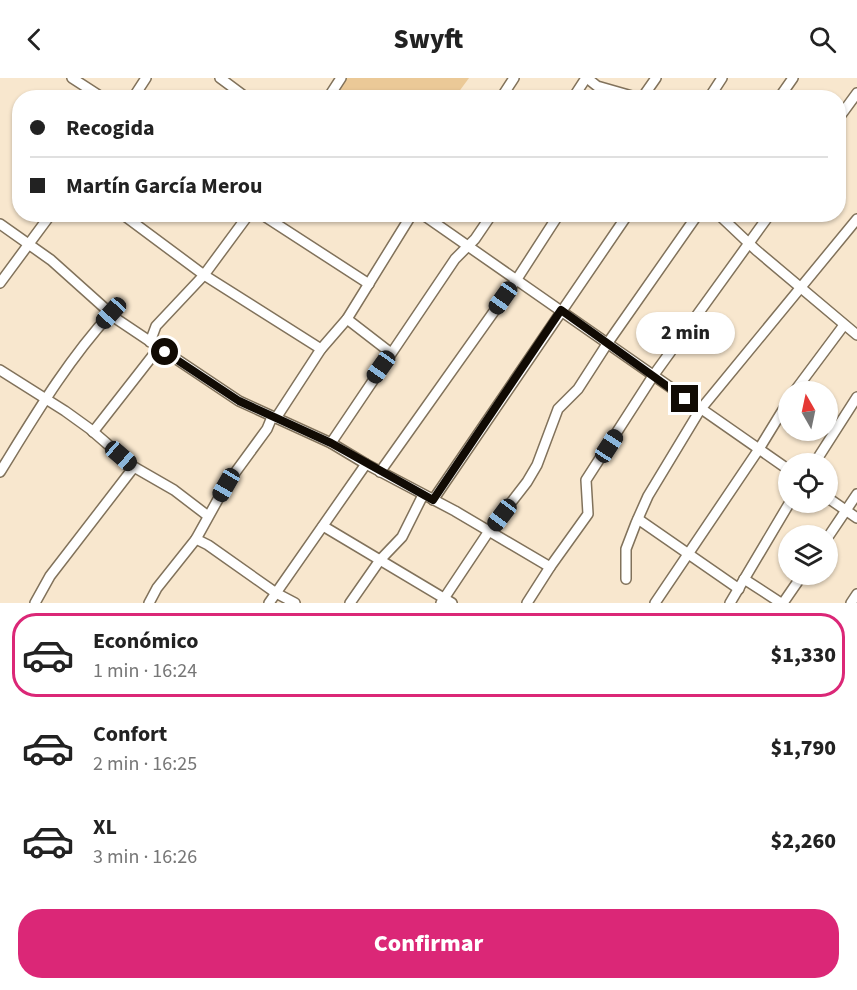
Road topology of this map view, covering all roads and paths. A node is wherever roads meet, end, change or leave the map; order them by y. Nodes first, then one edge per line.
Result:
1 (72, 78) edge
2 (220, 78) edge
3 (586, 78) edge
4 (656, 78) edge
5 (597, 86) junction
6 (91, 90) edge
7 (236, 90) edge
8 (598, 90) edge
9 (611, 90) edge
10 (646, 90) edge
11 (857, 93) edge
12 (846, 107) edge
13 (857, 219) edge
14 (45, 222) edge
15 (133, 222) edge
16 (243, 222) edge
17 (273, 222) edge
18 (407, 222) edge
19 (434, 222) edge
20 (487, 222) edge
21 (554, 222) edge
22 (622, 222) edge
23 (692, 222) edge
24 (727, 222) edge
25 (764, 222) edge
26 (0, 224) edge
27 (750, 243) junction
28 (29, 244) junction
29 (468, 245) junction
30 (204, 275) junction
31 (2, 276) edge
32 (517, 279) junction
33 (369, 284) junction
34 (800, 288) junction
35 (561, 310) junction
36 (111, 313) junction
37 (347, 318) junction
38 (844, 325) junction
39 (857, 336) edge
40 (154, 344) junction
41 (607, 344) junction
42 (321, 349) junction
43 (391, 353) junction
44 (0, 370) edge
45 (653, 376) junction
46 (802, 381) edge
47 (857, 397) edge
48 (45, 399) junction
49 (700, 410) junction
50 (274, 418) junction
51 (778, 418) edge
52 (93, 432) junction
53 (331, 443) junction
54 (759, 449) junction
55 (821, 453) edge
56 (778, 462) edge
57 (366, 464) junction
58 (134, 467) junction
59 (0, 472) edge
60 (380, 472) junction
61 (857, 494) edge
62 (423, 495) junction
63 (433, 500) junction
64 (838, 505) edge
65 (846, 511) junction
66 (783, 513) edge
67 (208, 516) junction
68 (857, 518) edge
69 (638, 519) junction
70 (836, 525) edge
71 (323, 526) junction
72 (489, 531) junction
73 (196, 539) junction
74 (688, 554) junction
75 (380, 560) junction
76 (550, 567) junction
77 (626, 579) dead end
78 (744, 579) junction
79 (794, 585) edge
80 (739, 589) junction
81 (276, 593) junction
82 (857, 594) edge
83 (446, 601) edge
84 (35, 603) edge
85 (149, 603) edge
86 (269, 603) edge
87 (295, 603) edge
88 (350, 603) edge
89 (527, 603) edge
90 (655, 603) edge
91 (730, 603) edge
92 (782, 603) edge
93 (851, 603) edge

1 - 6 street
2 - 7 street
3 - 5 street
4 - 10 street
5 - 8 street
5 - 9 street
11 - 12 street
13 - 34 street
14 - 28 street
15 - 30 street
16 - 30 street
17 - 33 street
18 - 33 street
19 - 29 street
20 - 29 street
21 - 32 street
22 - 35 street
23 - 41 street
24 - 27 street
25 - 27 street
26 - 28 street
27 - 34 street
27 - 45 street
28 - 31 street
28 - 36 street
29 - 32 street
29 - 43 street
30 - 40 street
30 - 42 street
32 - 35 street
32 - 60 street
33 - 37 street
34 - 38 street
34 - 49 street
35 - 41 street
35 - 63 street
36 - 40 street
36 - 48 street
37 - 42 street
37 - 43 street
38 - 39 street
38 - 46 street
40 - 50 street
40 - 52 street
41 - 45 street
41 - 72 street
42 - 50 street
43 - 53 street
44 - 48 street
45 - 49 street
45 - 76 street
47 - 55 street
48 - 52 street
48 - 59 street
49 - 54 street
49 - 69 street
50 - 53 street
50 - 67 street
51 - 54 street
52 - 58 street
53 - 57 street
54 - 56 street
54 - 74 street
57 - 60 street
57 - 71 street
58 - 67 street
58 - 84 street
60 - 62 street
61 - 65 street
62 - 63 street
62 - 75 street
63 - 72 street
64 - 65 street
65 - 68 street
65 - 70 street
66 - 78 street
67 - 73 street
69 - 74 street
69 - 77 street
71 - 75 street
71 - 81 street
72 - 76 street
72 - 83 street
73 - 81 street
73 - 85 street
74 - 80 street
74 - 90 street
75 - 83 street
75 - 88 street
76 - 89 street
78 - 80 street
78 - 92 street
79 - 92 street
80 - 91 street
81 - 86 street
81 - 87 street
82 - 93 street

